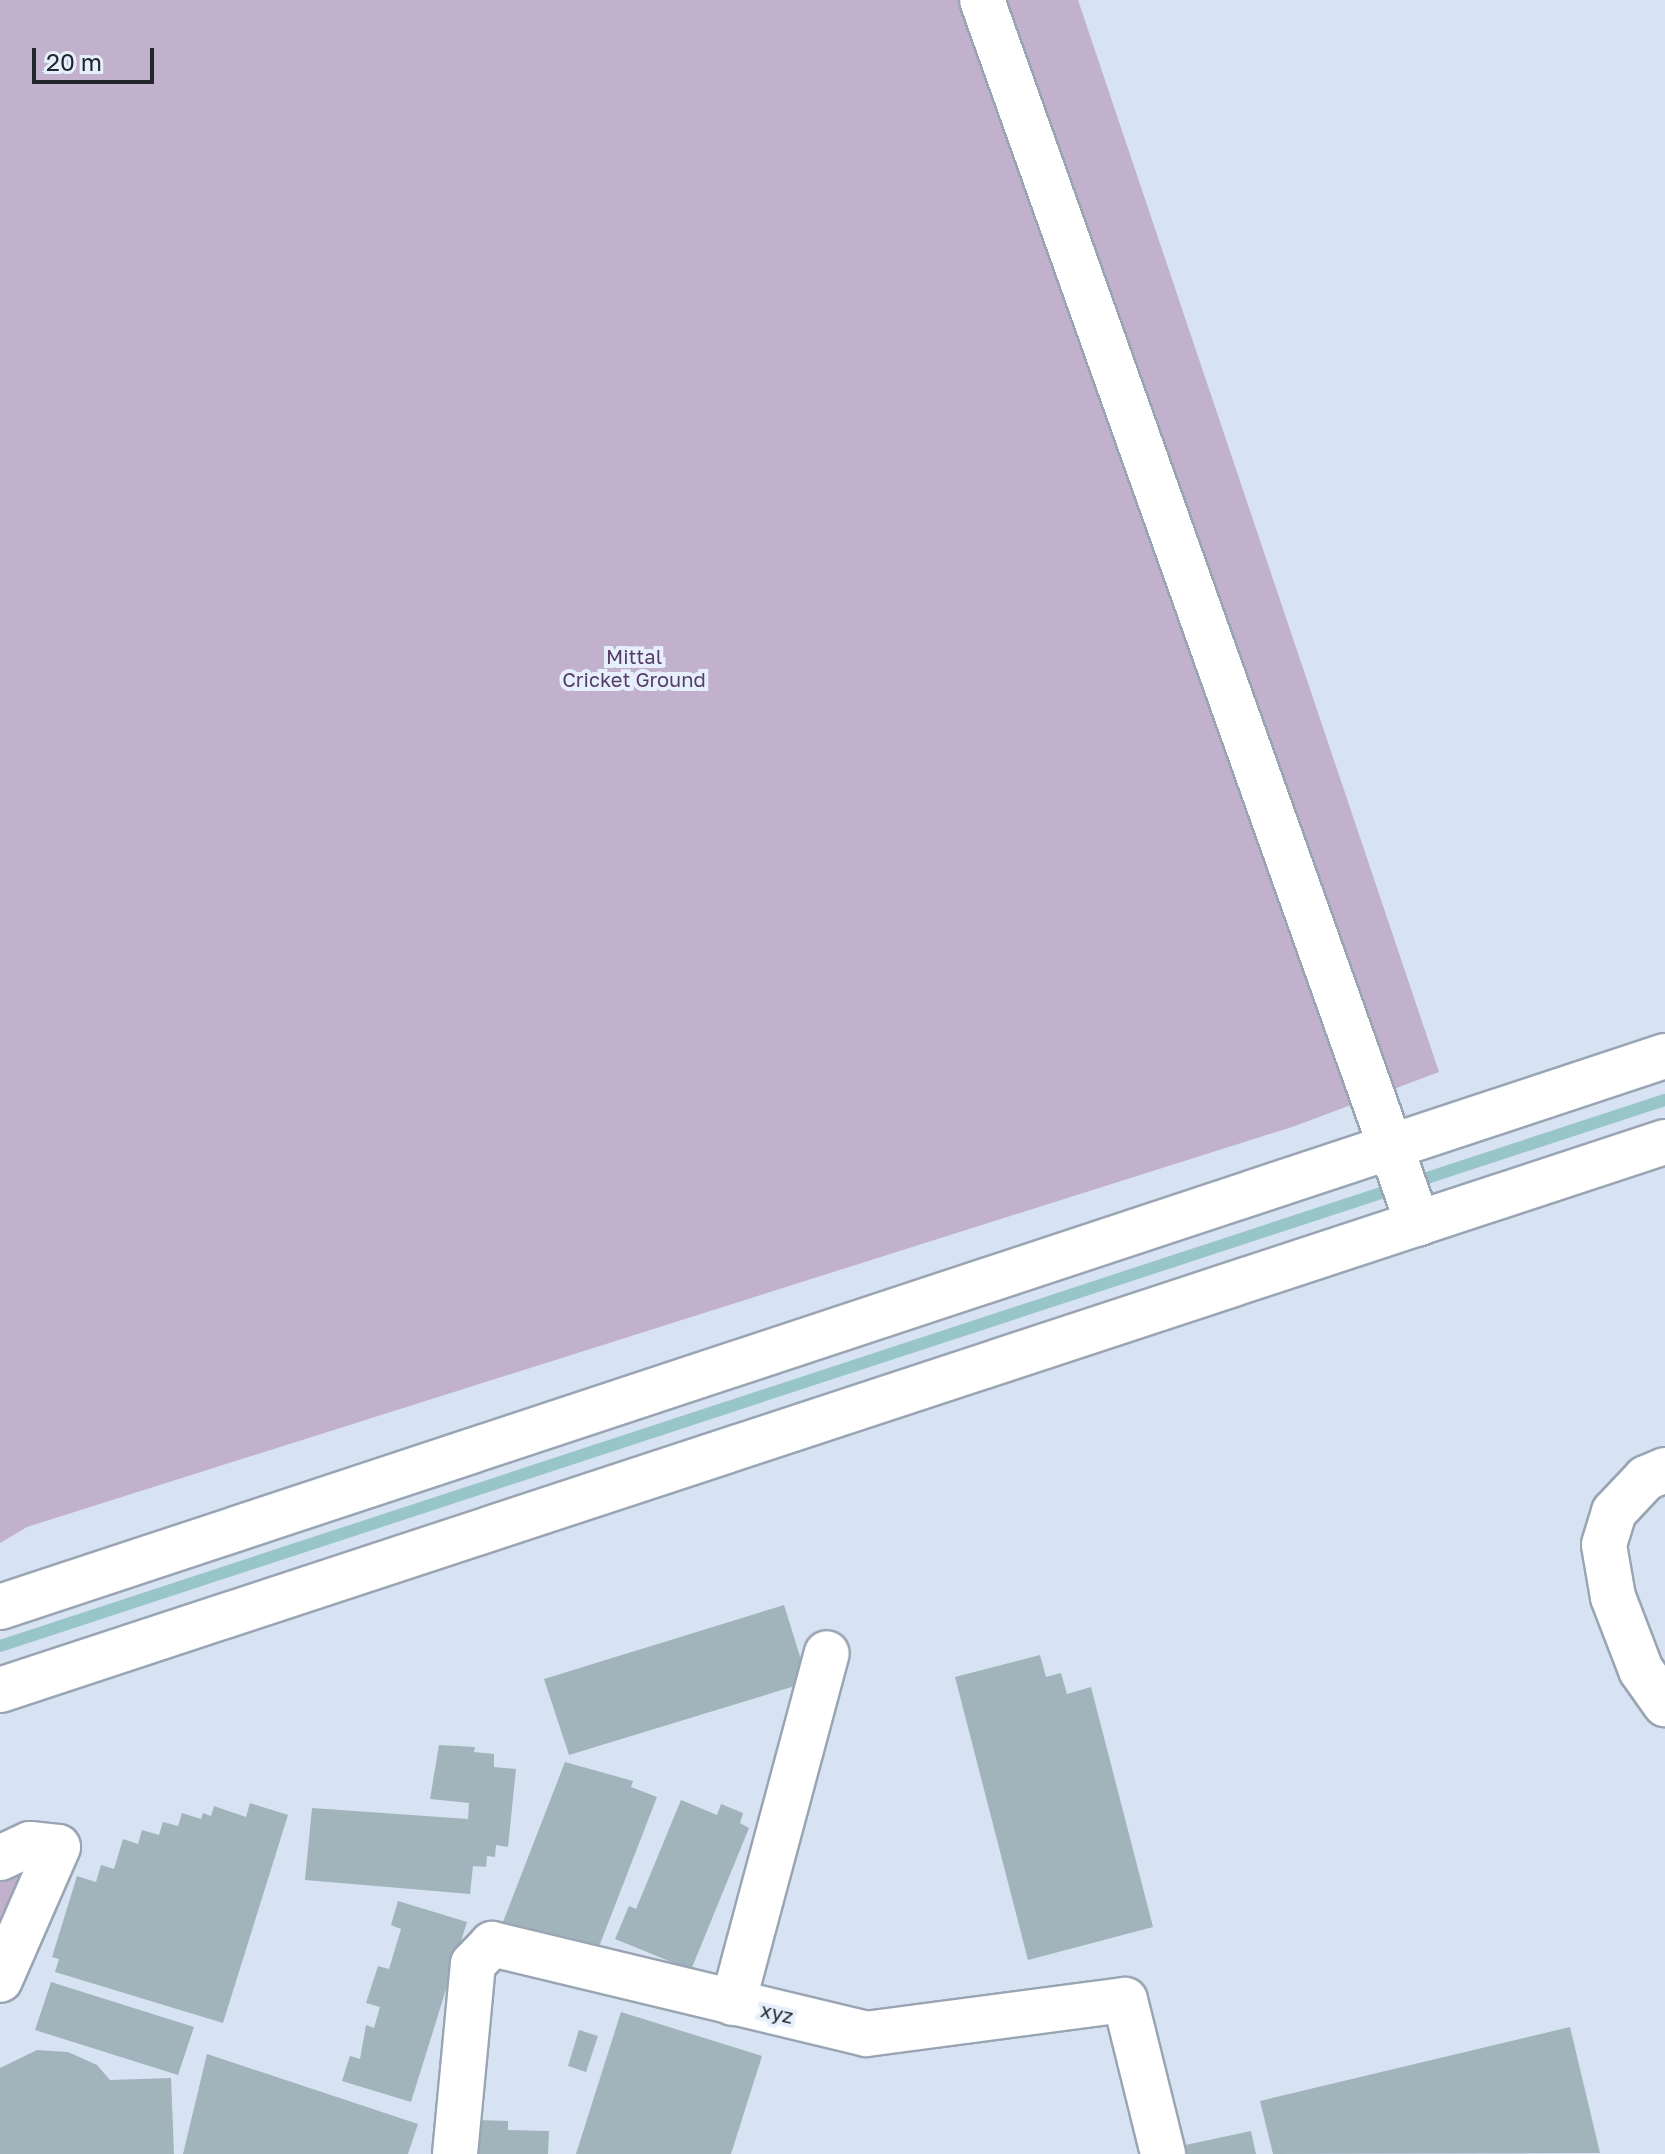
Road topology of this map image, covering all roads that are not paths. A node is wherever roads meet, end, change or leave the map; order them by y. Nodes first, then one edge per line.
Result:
1 (982, 0) edge
2 (1665, 1056) edge
3 (1665, 1142) edge
4 (1405, 1186) junction
5 (1665, 1470) edge
6 (0, 1607) edge
7 (827, 1653) dead end
8 (0, 1690) edge
9 (1665, 1704) edge
10 (0, 1858) edge
11 (0, 1980) edge
12 (733, 2003) junction
13 (455, 2154) edge
14 (1163, 2154) edge

1 - 4 street
2 - 4 street
3 - 4 street
4 - 6 street
4 - 8 street
5 - 9 street
7 - 12 street
10 - 11 street
12 - 13 street, xyz
12 - 14 street, xyz

